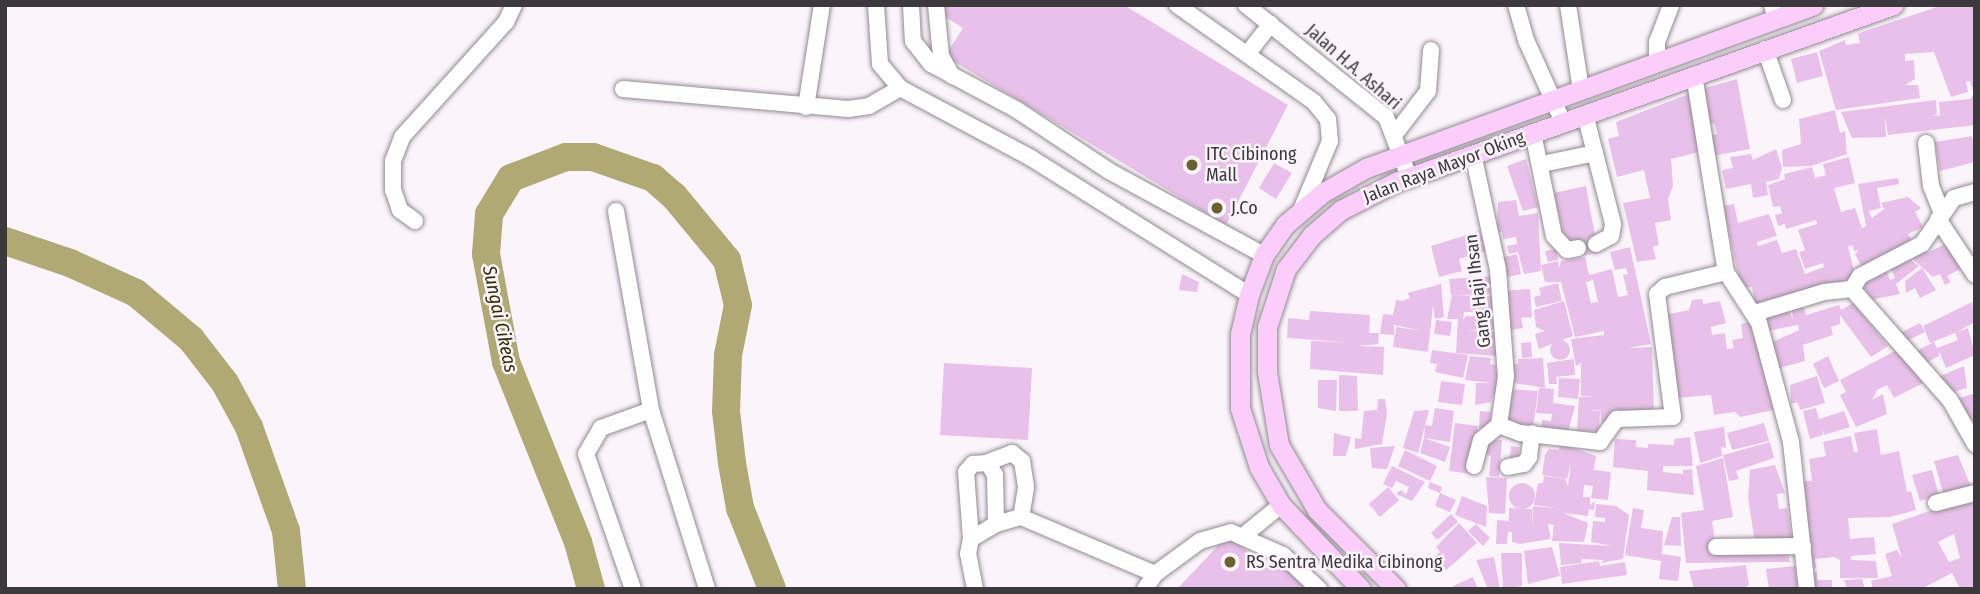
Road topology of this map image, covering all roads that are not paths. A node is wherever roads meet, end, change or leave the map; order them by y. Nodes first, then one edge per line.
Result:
1 (514, 5) edge
2 (822, 5) edge
3 (876, 5) edge
4 (911, 5) edge
5 (936, 5) edge
6 (1177, 5) edge
7 (1246, 5) edge
8 (1516, 5) edge
9 (1568, 5) edge
10 (1671, 5) edge
11 (1814, 5) edge
12 (1893, 5) edge
13 (1774, 12) edge
14 (1271, 24) junction
15 (1734, 35) junction
16 (1765, 49) junction
17 (1431, 50) dead end
18 (1248, 53) junction
19 (1742, 58) junction
20 (1657, 64) junction
21 (1694, 75) junction
22 (954, 78) junction
23 (900, 88) junction
24 (623, 89) dead end
25 (1581, 90) junction
26 (1555, 99) junction
27 (1783, 100) dead end
28 (806, 107) junction
29 (1585, 114) junction
30 (1563, 122) junction
31 (1533, 133) junction
32 (1395, 134) junction
33 (1926, 143) dead end
34 (1595, 153) junction
35 (1400, 154) junction
36 (1473, 154) junction
37 (1542, 164) junction
38 (1409, 177) junction
39 (1975, 191) edge
40 (1302, 208) junction
41 (616, 211) dead end
42 (1940, 216) junction
43 (415, 221) dead end
44 (1596, 244) dead end
45 (1578, 248) dead end
46 (1263, 259) junction
47 (1726, 272) junction
48 (1975, 275) edge
49 (1852, 289) junction
50 (1248, 295) junction
51 (1755, 313) junction
52 (651, 410) junction
53 (1499, 425) junction
54 (1532, 433) junction
55 (1975, 444) edge
56 (986, 463) junction
57 (1474, 466) dead end
58 (1508, 467) dead end
59 (1975, 494) edge
60 (1936, 503) dead end
61 (1281, 505) junction
62 (1021, 517) junction
63 (996, 524) junction
64 (1243, 536) junction
65 (971, 539) junction
66 (1803, 546) junction
67 (1716, 547) dead end
68 (1155, 574) junction
69 (633, 589) edge
70 (707, 589) edge
71 (975, 589) edge
72 (1145, 589) edge
73 (1319, 589) edge
74 (1361, 589) edge
75 (1396, 589) edge
76 (1807, 589) edge

1 - 43 street
2 - 28 street
3 - 23 street
4 - 22 street
5 - 22 street
6 - 18 street
7 - 14 street, Jalan H.A. Ashari
8 - 26 street
9 - 25 street
10 - 20 street
11 - 13 main road, Jalan Raya Mayor Oking
12 - 16 main road, Jalan Raya Mayor Oking
13 - 15 main road, Jalan Raya Mayor Oking
14 - 18 street
14 - 32 street, Jalan H.A. Ashari
15 - 19 main road
15 - 20 main road, Jalan Raya Mayor Oking
16 - 19 main road, Jalan Raya Mayor Oking
16 - 27 street
17 - 32 street
18 - 40 street
19 - 21 main road, Jalan Raya Mayor Oking
20 - 25 main road, Jalan Raya Mayor Oking
21 - 29 main road, Jalan Raya Mayor Oking
21 - 47 street
22 - 46 street
23 - 28 street
23 - 50 street
24 - 28 street
25 - 26 main road, Jalan Raya Mayor Oking
26 - 30 street
26 - 35 main road, Jalan Raya Mayor Oking
29 - 30 main road, Jalan Raya Mayor Oking
29 - 34 street
30 - 31 main road, Jalan Raya Mayor Oking
31 - 36 main road, Jalan Raya Mayor Oking
31 - 37 street
32 - 35 street, Jalan H.A. Ashari
33 - 42 street
34 - 37 street
34 - 44 street
35 - 38 street, Jalan H.A. Ashari
35 - 40 main road, Jalan Raya Mayor Oking
36 - 38 main road, Jalan Raya Mayor Oking
36 - 53 street, Gang Haji Ihsan
37 - 45 street
38 - 75 main road, Jalan Raya Mayor Oking
39 - 42 street
40 - 46 main road, Jalan Raya Mayor Oking
41 - 52 street
42 - 48 street
42 - 49 street
46 - 50 main road, Jalan Raya Mayor Oking
47 - 51 street
47 - 54 street
49 - 51 street
49 - 55 street
50 - 61 main road, Jalan Raya Mayor Oking
51 - 66 street
52 - 69 street
52 - 70 street
53 - 54 street
53 - 57 street
54 - 58 street
56 - 62 street
56 - 63 street
56 - 65 street
59 - 60 street
61 - 64 street
61 - 74 main road, Jalan Raya Mayor Oking
62 - 63 street
62 - 68 street
63 - 65 street
64 - 68 street
64 - 73 street
65 - 71 street
66 - 67 street
66 - 76 street
68 - 72 street

